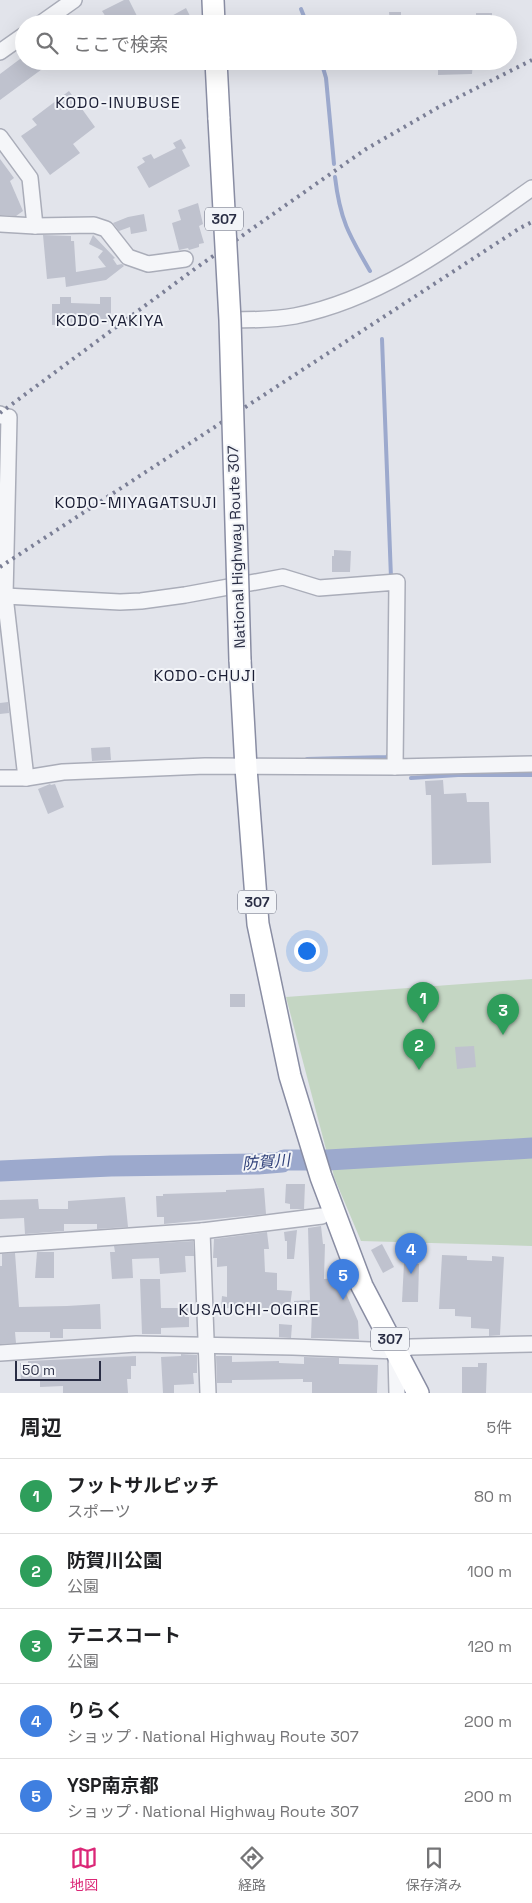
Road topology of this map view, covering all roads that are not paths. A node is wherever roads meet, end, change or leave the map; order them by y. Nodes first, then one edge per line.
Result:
1 (74, 0) edge
2 (202, 0) edge
3 (213, 0) edge
4 (53, 15) edge
5 (206, 15) edge
6 (214, 15) edge
7 (15, 41) edge
8 (0, 52) edge
9 (216, 70) edge
10 (0, 137) edge
11 (532, 188) edge
12 (0, 224) edge
13 (35, 226) junction
14 (185, 259) dead end
15 (230, 320) junction
16 (0, 414) edge
17 (5, 596) junction
18 (532, 764) edge
19 (395, 767) junction
20 (246, 768) junction
21 (0, 778) edge
22 (26, 778) junction
23 (322, 1216) dead end
24 (202, 1231) junction
25 (0, 1245) edge
26 (532, 1344) edge
27 (206, 1346) junction
28 (396, 1351) junction
29 (0, 1353) edge
30 (208, 1393) edge
31 (397, 1393) edge
32 (418, 1393) edge

1 - 4 street
2 - 5 street
3 - 6 highway
7 - 8 street
9 - 15 highway, National Highway Route 307 / 307, bridge
10 - 13 street
11 - 15 street
12 - 13 street
13 - 14 street
15 - 20 highway, National Highway Route 307 / 307, bridge
16 - 17 street
17 - 19 street
17 - 22 street
18 - 19 street
19 - 20 street
20 - 22 street
20 - 28 highway, National Highway Route 307 / 307
21 - 22 street
23 - 24 street
24 - 25 street
24 - 27 street
26 - 28 street
27 - 28 street
27 - 29 street
27 - 30 street
28 - 31 street
28 - 32 highway, National Highway Route 307 / 307

